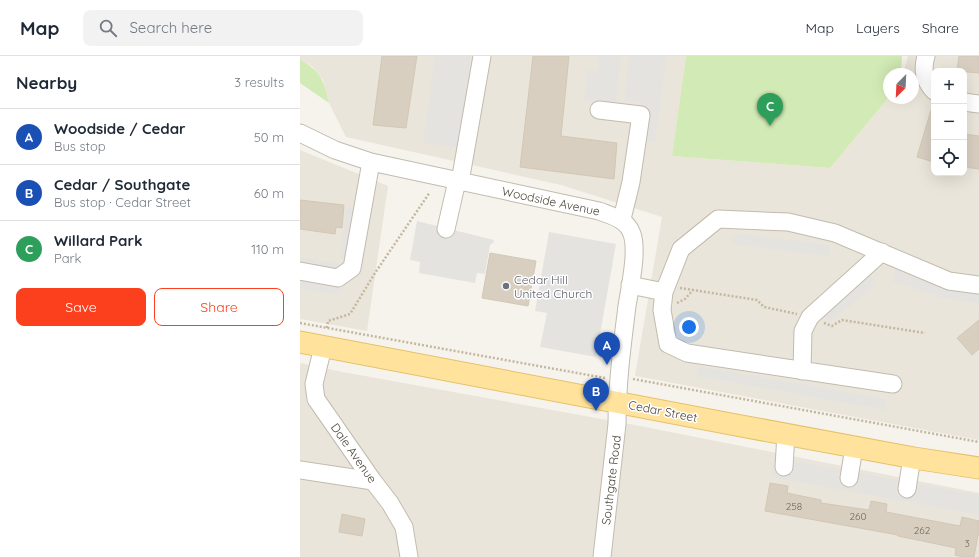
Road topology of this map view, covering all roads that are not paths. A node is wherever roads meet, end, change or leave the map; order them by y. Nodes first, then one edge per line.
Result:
1 (482, 56) edge
2 (926, 56) edge
3 (931, 88) edge
4 (967, 102) edge
5 (979, 104) edge
6 (599, 110) dead end
7 (300, 133) edge
8 (371, 162) junction
9 (458, 181) junction
10 (622, 219) junction
11 (446, 229) dead end
12 (882, 252) junction
13 (300, 271) edge
14 (630, 285) junction
15 (979, 286) edge
16 (664, 292) junction
17 (324, 338) junction
18 (300, 342) edge
19 (802, 371) junction
20 (893, 384) dead end
21 (617, 402) junction
22 (786, 434) junction
23 (854, 447) junction
24 (912, 457) junction
25 (784, 467) dead end
26 (979, 468) edge
27 (300, 470) edge
28 (849, 478) dead end
29 (373, 481) junction
30 (907, 489) dead end
31 (409, 557) edge
32 (602, 557) edge

1 - 9 street
2 - 3 street
4 - 5 street
6 - 10 street
7 - 8 street, Woodside Avenue
8 - 9 street, Woodside Avenue
8 - 13 street
9 - 10 street, Woodside Avenue
9 - 11 street
10 - 14 street
12 - 15 street
12 - 16 street
12 - 19 street
14 - 16 street
14 - 21 street
16 - 19 street
17 - 18 main road, Cedar Street
17 - 21 main road, Cedar Street
17 - 29 street, Dale Avenue
19 - 20 street
21 - 22 main road, Cedar Street
21 - 32 street, Southgate Road
22 - 23 main road, Cedar Street
22 - 25 street
23 - 24 main road, Cedar Street
23 - 28 street
24 - 26 main road, Cedar Street
24 - 30 street
27 - 29 street
29 - 31 street, Dale Avenue

